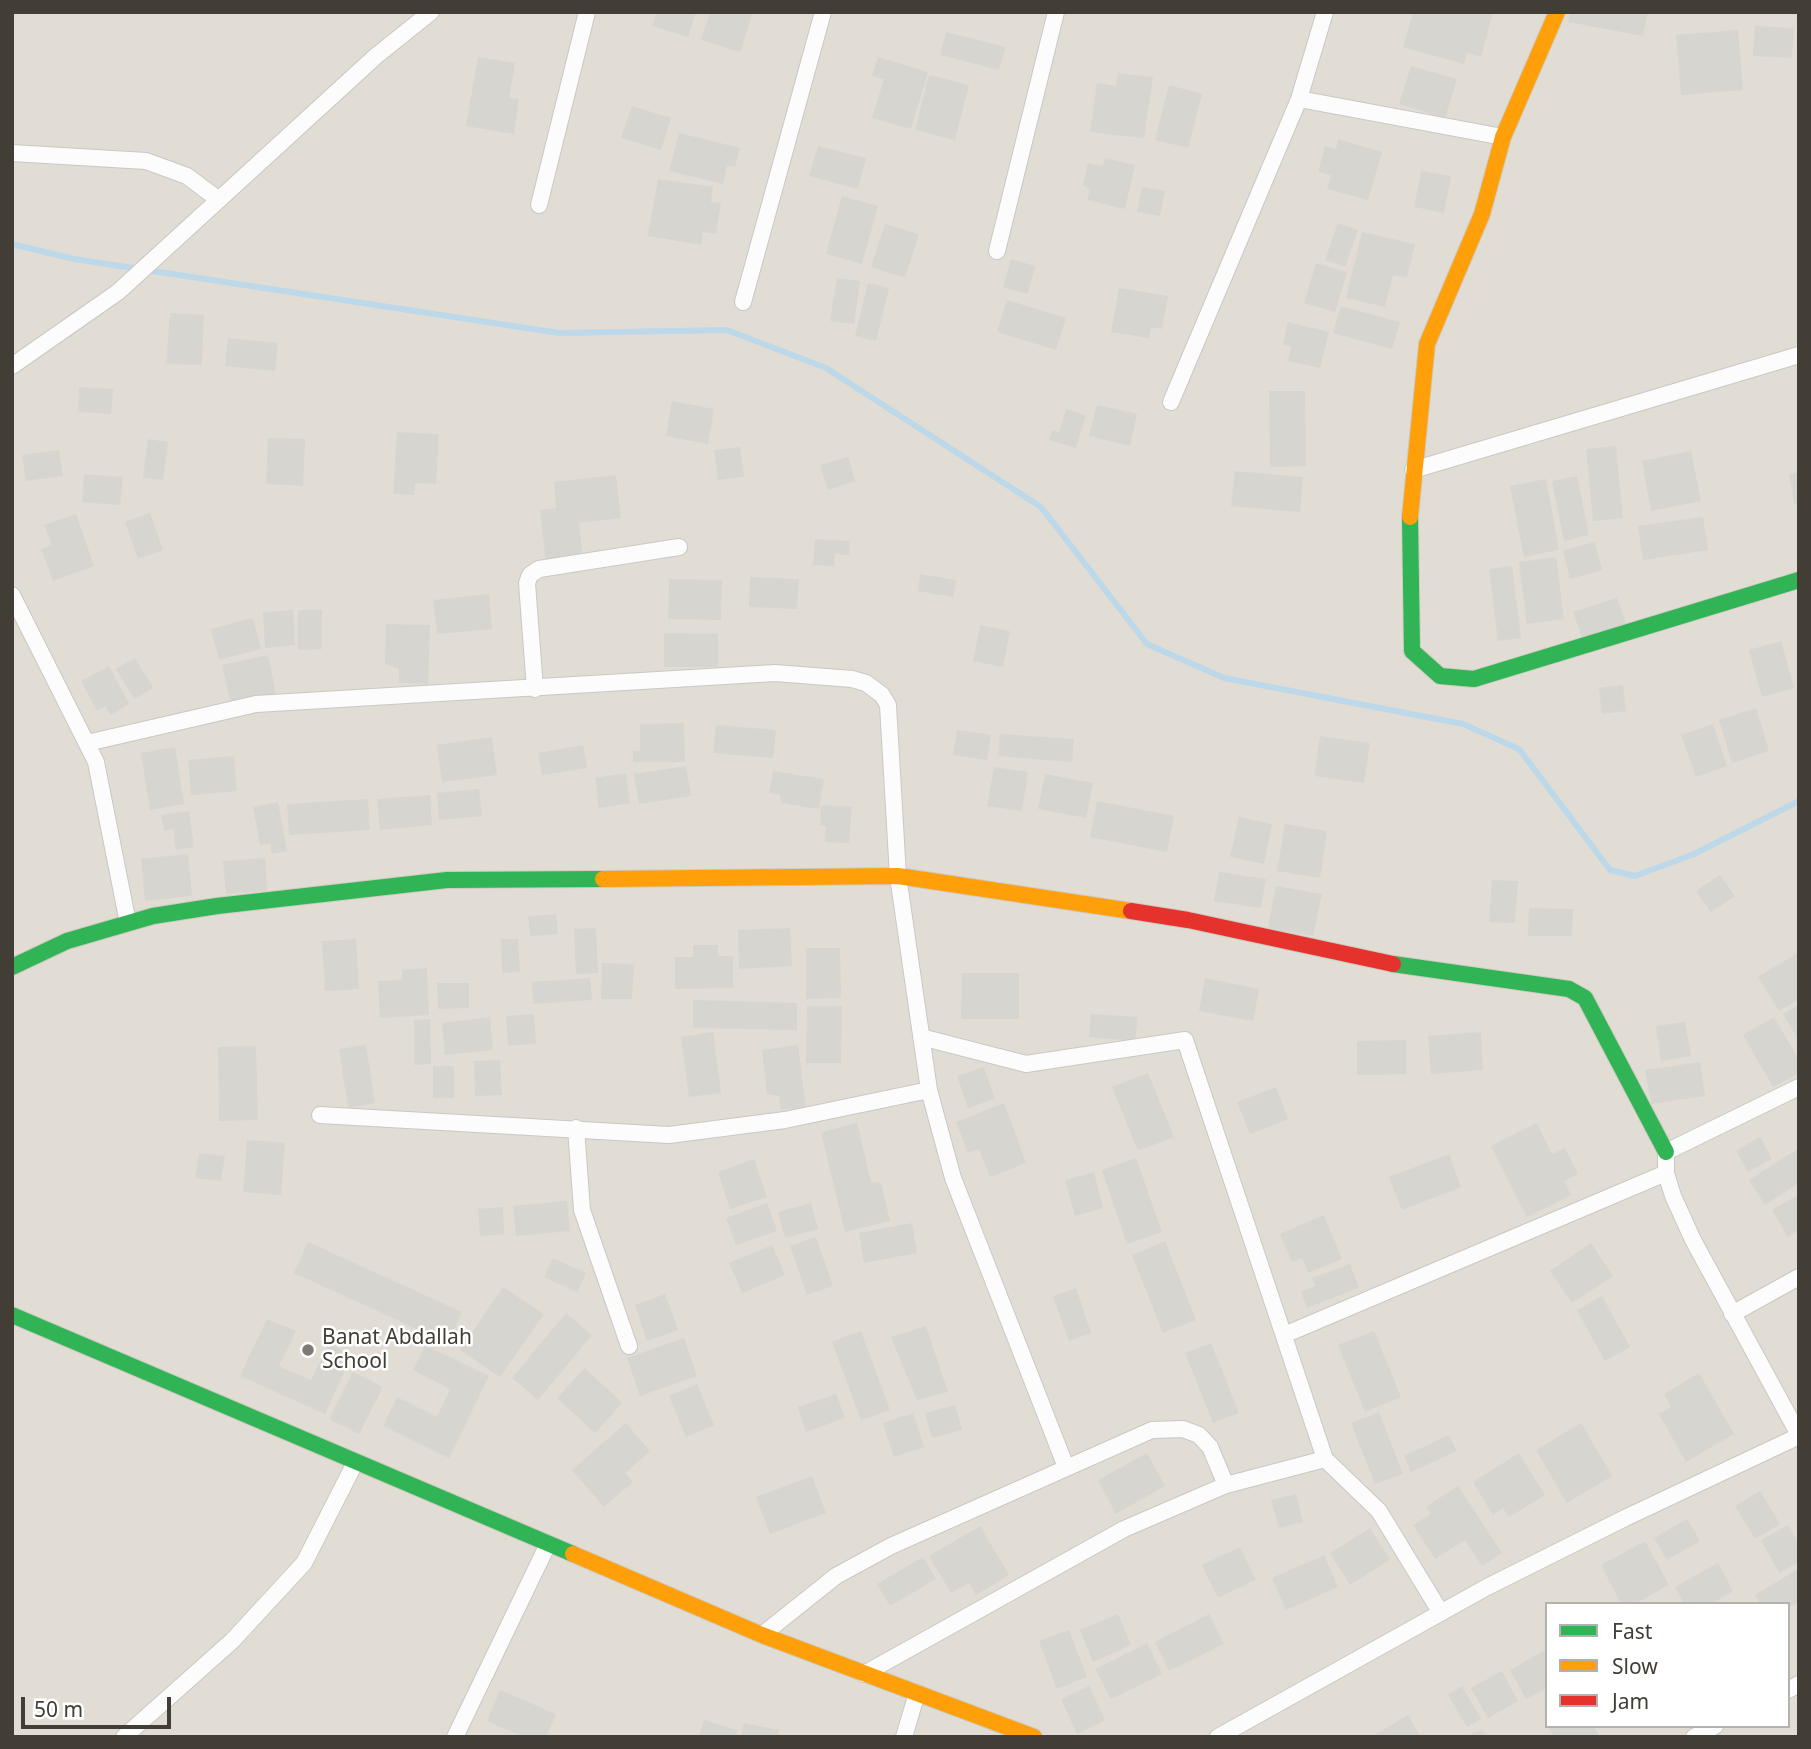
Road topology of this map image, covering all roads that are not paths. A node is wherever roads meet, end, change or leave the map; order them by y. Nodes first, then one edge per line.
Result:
1 (431, 12) edge
2 (587, 12) edge
3 (823, 12) edge
4 (1056, 12) edge
5 (1325, 12) edge
6 (1556, 12) edge
7 (1299, 99) junction
8 (1503, 137) junction
9 (12, 153) edge
10 (219, 200) junction
11 (539, 205) dead end
12 (998, 251) dead end
13 (743, 302) dead end
14 (1799, 355) edge
15 (12, 366) edge
16 (1171, 402) dead end
17 (1413, 470) junction
18 (679, 547) dead end
19 (1799, 580) edge
20 (12, 594) edge
21 (536, 689) junction
22 (87, 743) junction
23 (898, 876) junction
24 (128, 923) junction
25 (12, 967) edge
26 (922, 1037) junction
27 (1799, 1087) edge
28 (929, 1090) junction
29 (320, 1115) dead end
30 (576, 1128) junction
31 (1667, 1152) junction
32 (1667, 1173) junction
33 (1799, 1277) edge
34 (1732, 1314) junction
35 (12, 1315) edge
36 (1284, 1335) junction
37 (629, 1346) dead end
38 (1799, 1435) edge
39 (1325, 1459) junction
40 (355, 1463) junction
41 (1066, 1467) junction
42 (1226, 1485) junction
43 (548, 1545) junction
44 (1441, 1612) junction
45 (762, 1635) junction
46 (864, 1674) junction
47 (917, 1693) junction
48 (1711, 1728) edge
49 (457, 1733) edge
50 (124, 1737) edge
51 (474, 1737) edge
52 (904, 1737) edge
53 (1034, 1737) edge
54 (1218, 1737) edge
55 (1694, 1737) edge

1 - 10 street
2 - 11 street
3 - 13 street
4 - 12 street
5 - 7 street
6 - 8 street
7 - 8 street
7 - 16 street
8 - 17 street
9 - 10 street
10 - 15 street
14 - 17 street
17 - 19 street
18 - 21 street
20 - 22 street
21 - 22 street
21 - 23 street
22 - 24 street
23 - 24 street
23 - 26 street
23 - 31 street
24 - 25 street
26 - 28 street
26 - 36 street
27 - 31 street
28 - 30 street
28 - 41 street
29 - 30 street
30 - 37 street
31 - 32 street
32 - 34 street
32 - 36 street
33 - 34 street
34 - 38 street
35 - 40 street
36 - 39 street
38 - 44 street
39 - 42 street
39 - 44 street
40 - 43 street
40 - 50 street
41 - 42 street
41 - 45 street
42 - 46 street
43 - 45 street
43 - 49 street
44 - 54 street
45 - 46 street
46 - 47 street
47 - 52 street
47 - 53 street
48 - 55 street
49 - 51 street

